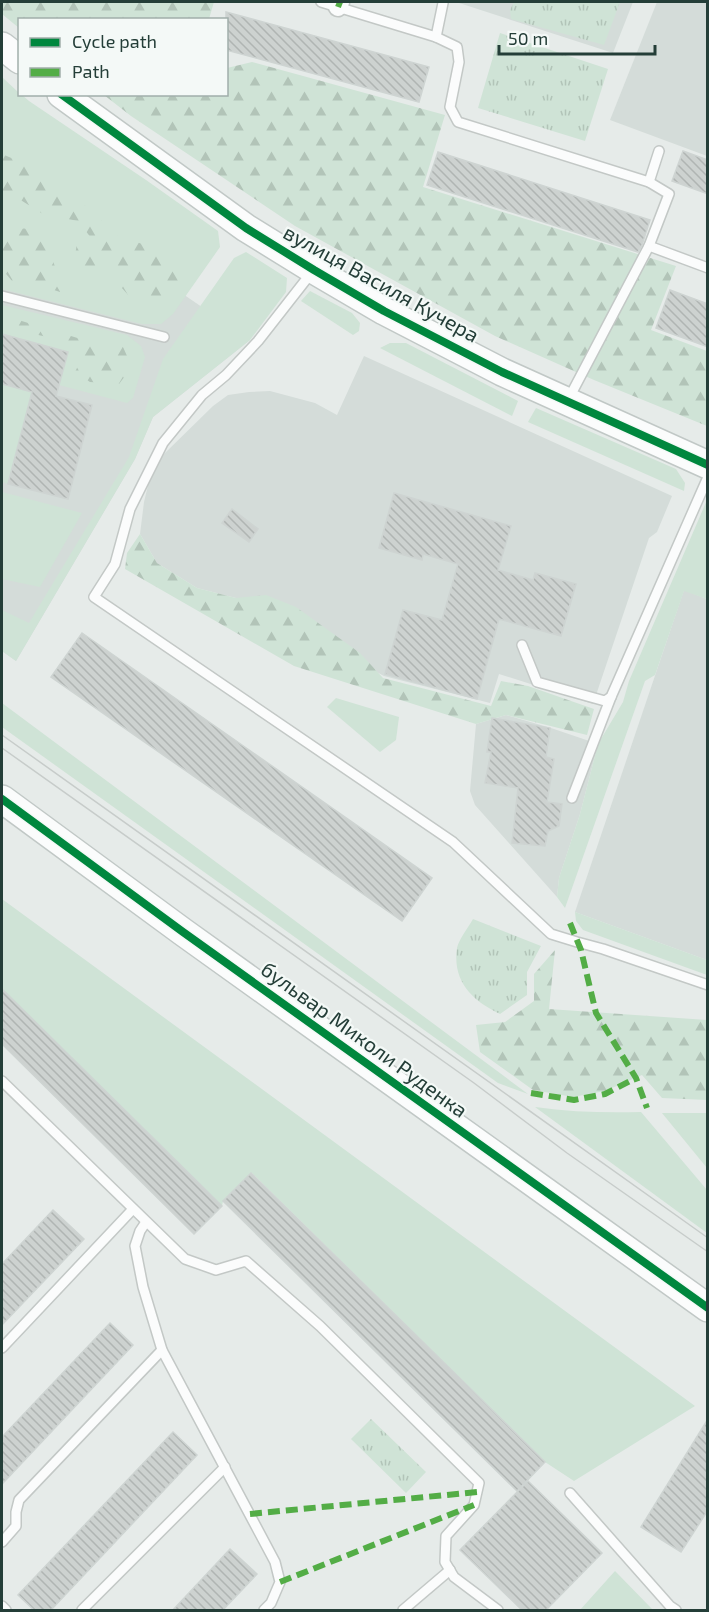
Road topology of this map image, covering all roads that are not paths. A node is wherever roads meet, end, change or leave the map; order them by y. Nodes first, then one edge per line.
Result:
1 (333, 3) edge
2 (443, 3) edge
3 (436, 37) junction
4 (2, 46) edge
5 (18, 58) edge
6 (64, 96) edge
7 (659, 151) dead end
8 (649, 182) junction
9 (649, 246) junction
10 (708, 268) edge
11 (314, 270) junction
12 (2, 296) edge
13 (164, 337) dead end
14 (566, 401) junction
15 (708, 465) edge
16 (708, 477) edge
17 (522, 645) dead end
18 (611, 697) junction
19 (572, 798) dead end
20 (2, 799) edge
21 (708, 985) edge
22 (2, 1081) edge
23 (133, 1209) junction
24 (146, 1221) junction
25 (708, 1308) edge
26 (2, 1348) edge
27 (162, 1350) junction
28 (225, 1467) junction
29 (570, 1493) dead end
30 (2, 1542) edge
31 (450, 1570) junction
32 (2, 1606) edge
33 (408, 1608) edge
34 (6, 1611) edge
35 (82, 1611) edge
36 (264, 1611) edge
37 (498, 1611) edge
38 (676, 1611) edge

1 - 3 lane
2 - 3 lane
3 - 8 lane
4 - 5 street
6 - 11 street, вулиця Василя Кучера
7 - 8 lane
8 - 9 lane
9 - 10 lane
9 - 14 lane
11 - 14 street, вулиця Василя Кучера
11 - 21 lane
12 - 13 lane
14 - 15 street, вулиця Василя Кучера
16 - 18 lane
17 - 18 lane
18 - 19 lane
20 - 25 street, бульвар Миколи Руденка
22 - 23 lane
23 - 24 lane
23 - 26 lane
24 - 27 lane
24 - 31 lane
27 - 28 lane
27 - 30 lane
28 - 35 lane
28 - 36 lane
29 - 38 lane
31 - 33 lane
31 - 37 lane
32 - 34 lane

